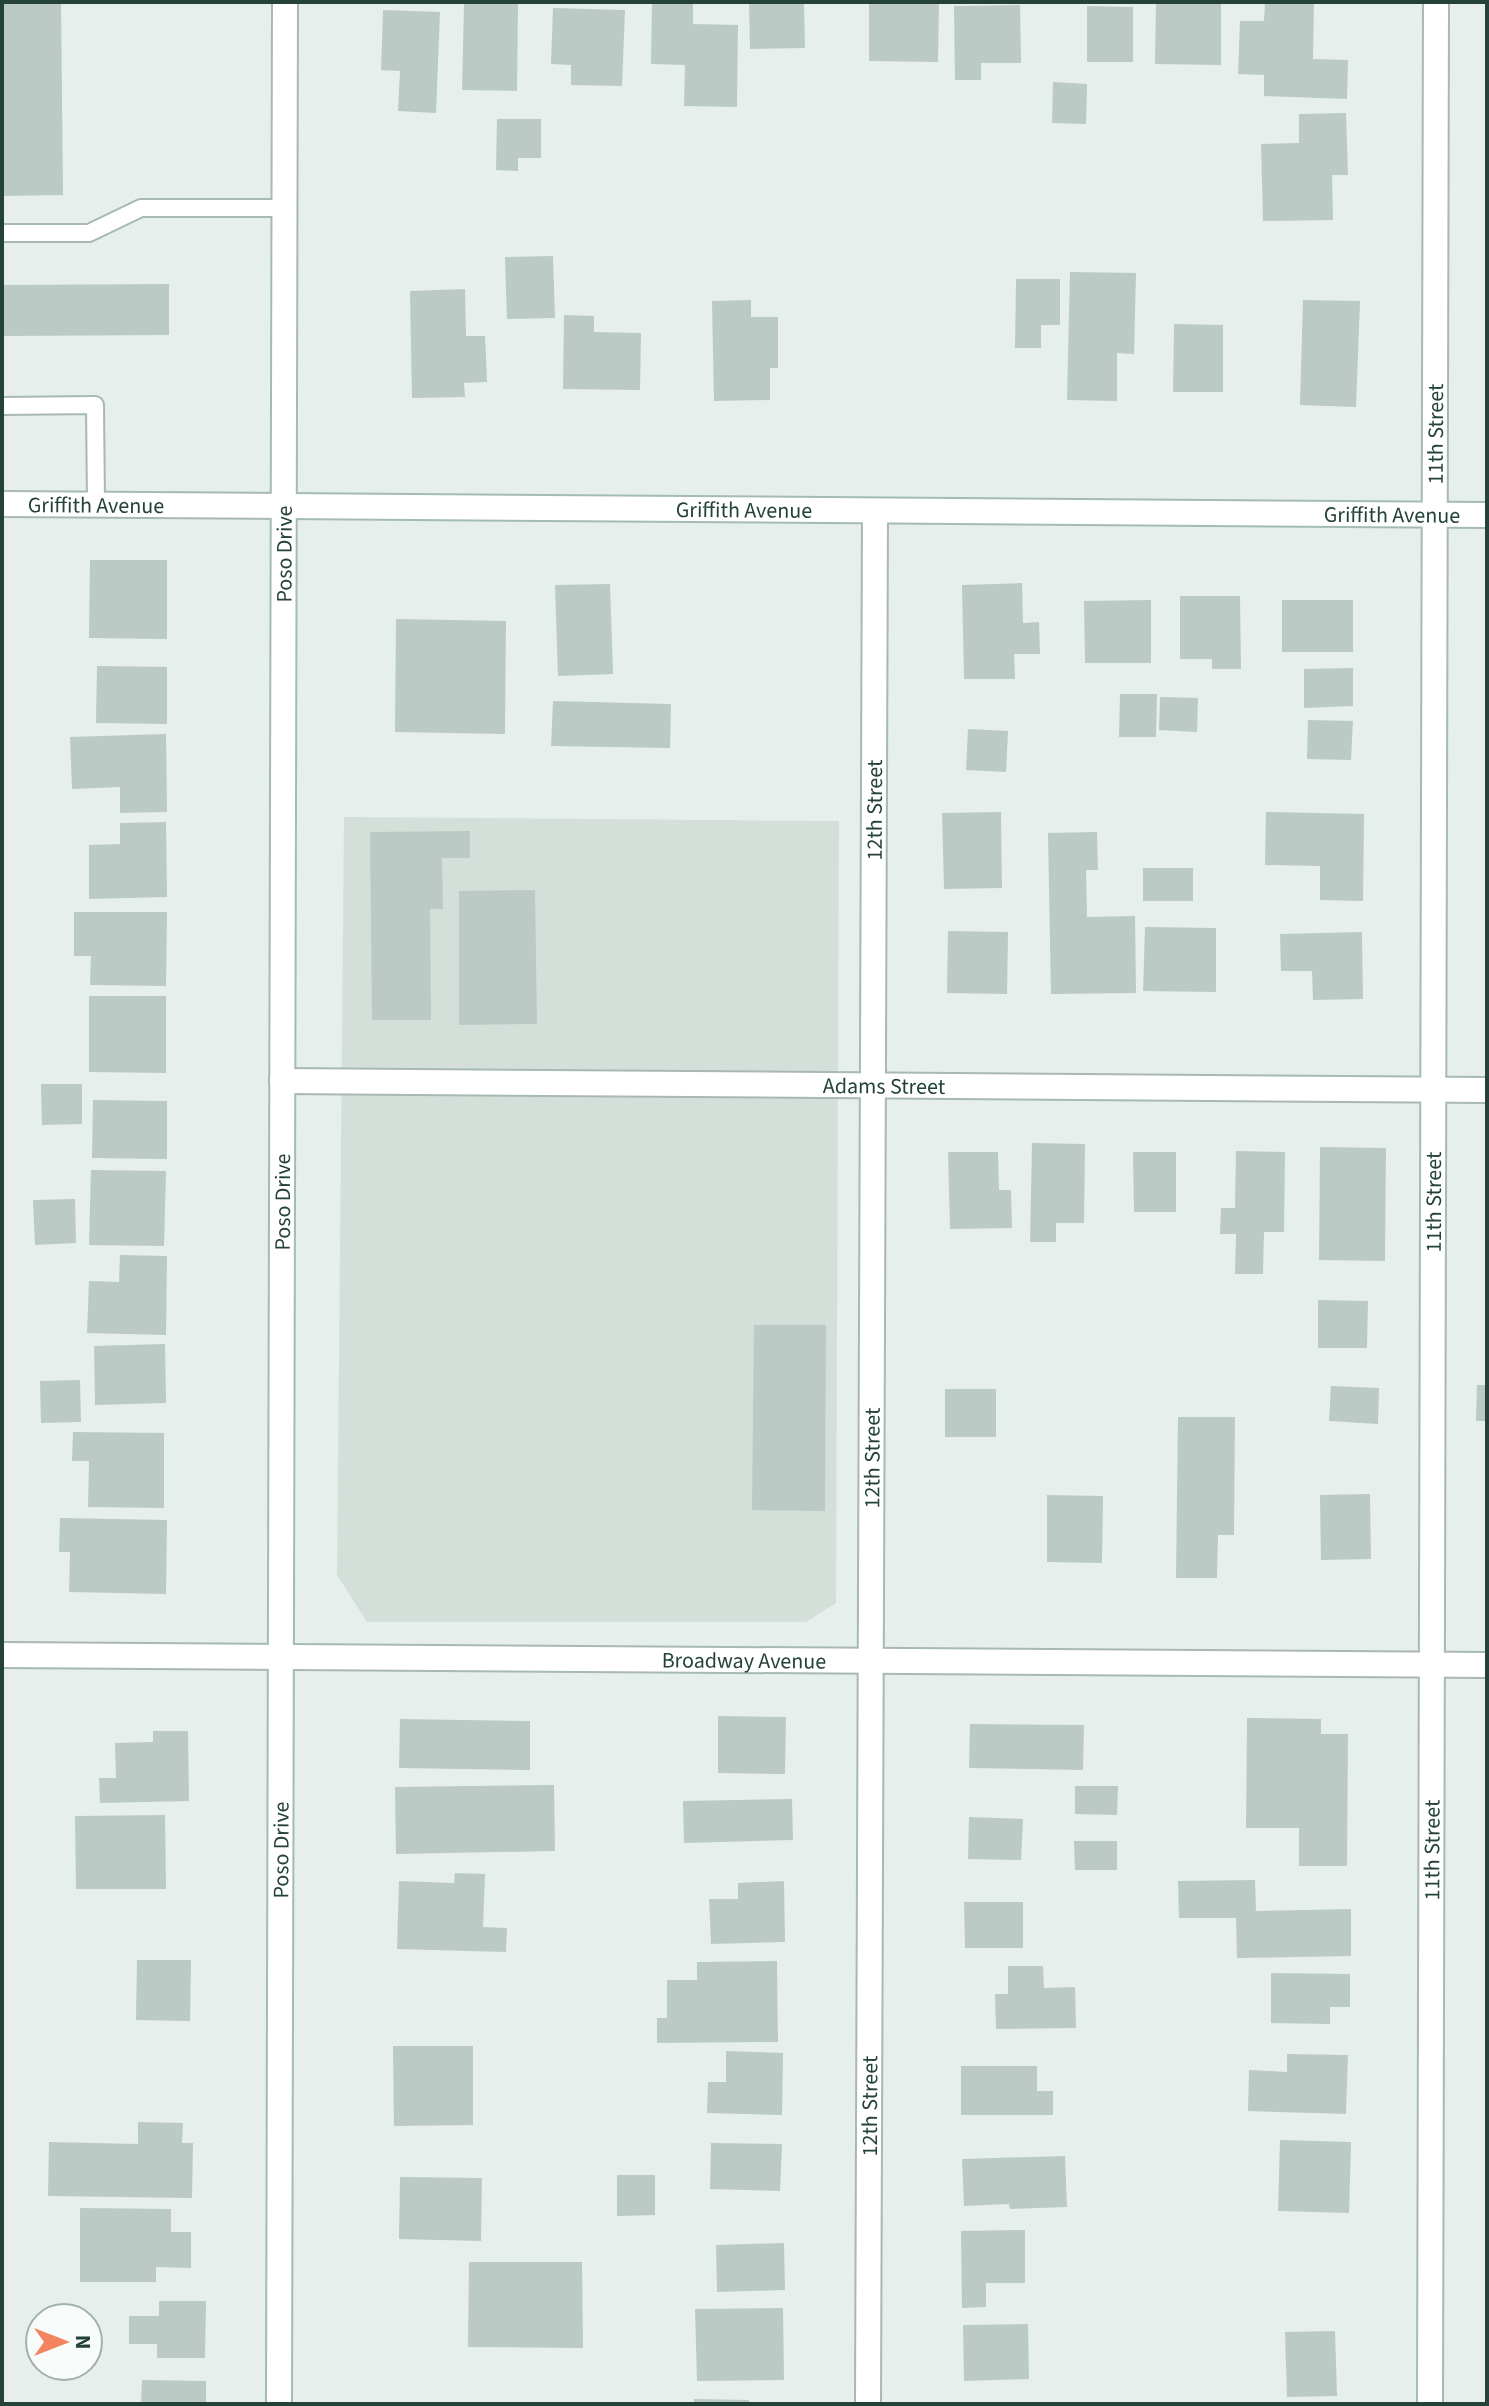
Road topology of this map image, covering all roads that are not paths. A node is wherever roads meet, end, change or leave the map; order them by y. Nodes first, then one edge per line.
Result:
1 (285, 2) edge
2 (1436, 2) edge
3 (284, 208) junction
4 (2, 233) edge
5 (2, 406) edge
6 (2, 504) edge
7 (96, 505) junction
8 (284, 506) junction
9 (875, 511) junction
10 (1435, 514) junction
11 (1487, 515) edge
12 (282, 1081) junction
13 (872, 1086) junction
14 (1433, 1090) junction
15 (1487, 1090) edge
16 (2, 1655) edge
17 (281, 1657) junction
18 (870, 1661) junction
19 (1432, 1665) junction
20 (1487, 1665) edge
21 (279, 2404) edge
22 (868, 2404) edge
23 (1430, 2404) edge

1 - 3 street, Poso Drive
2 - 10 street, 11th Street
3 - 4 lane
3 - 8 street, Poso Drive
5 - 7 lane
6 - 7 street, Griffith Avenue
7 - 8 street, Griffith Avenue
8 - 9 street, Griffith Avenue
8 - 12 street, Poso Drive
9 - 10 street, Griffith Avenue
9 - 13 street, 12th Street
10 - 11 street, Griffith Avenue
10 - 14 street, 11th Street
12 - 13 street, Adams Street
12 - 17 street, Poso Drive
13 - 14 street, Adams Street
13 - 18 street, 12th Street
14 - 15 street, Adams Street
14 - 19 street, 11th Street
16 - 17 street, Broadway Avenue
17 - 18 street, Broadway Avenue
17 - 21 street, Poso Drive
18 - 19 street, Broadway Avenue
18 - 22 street, 12th Street
19 - 20 street, Broadway Avenue
19 - 23 street, 11th Street

